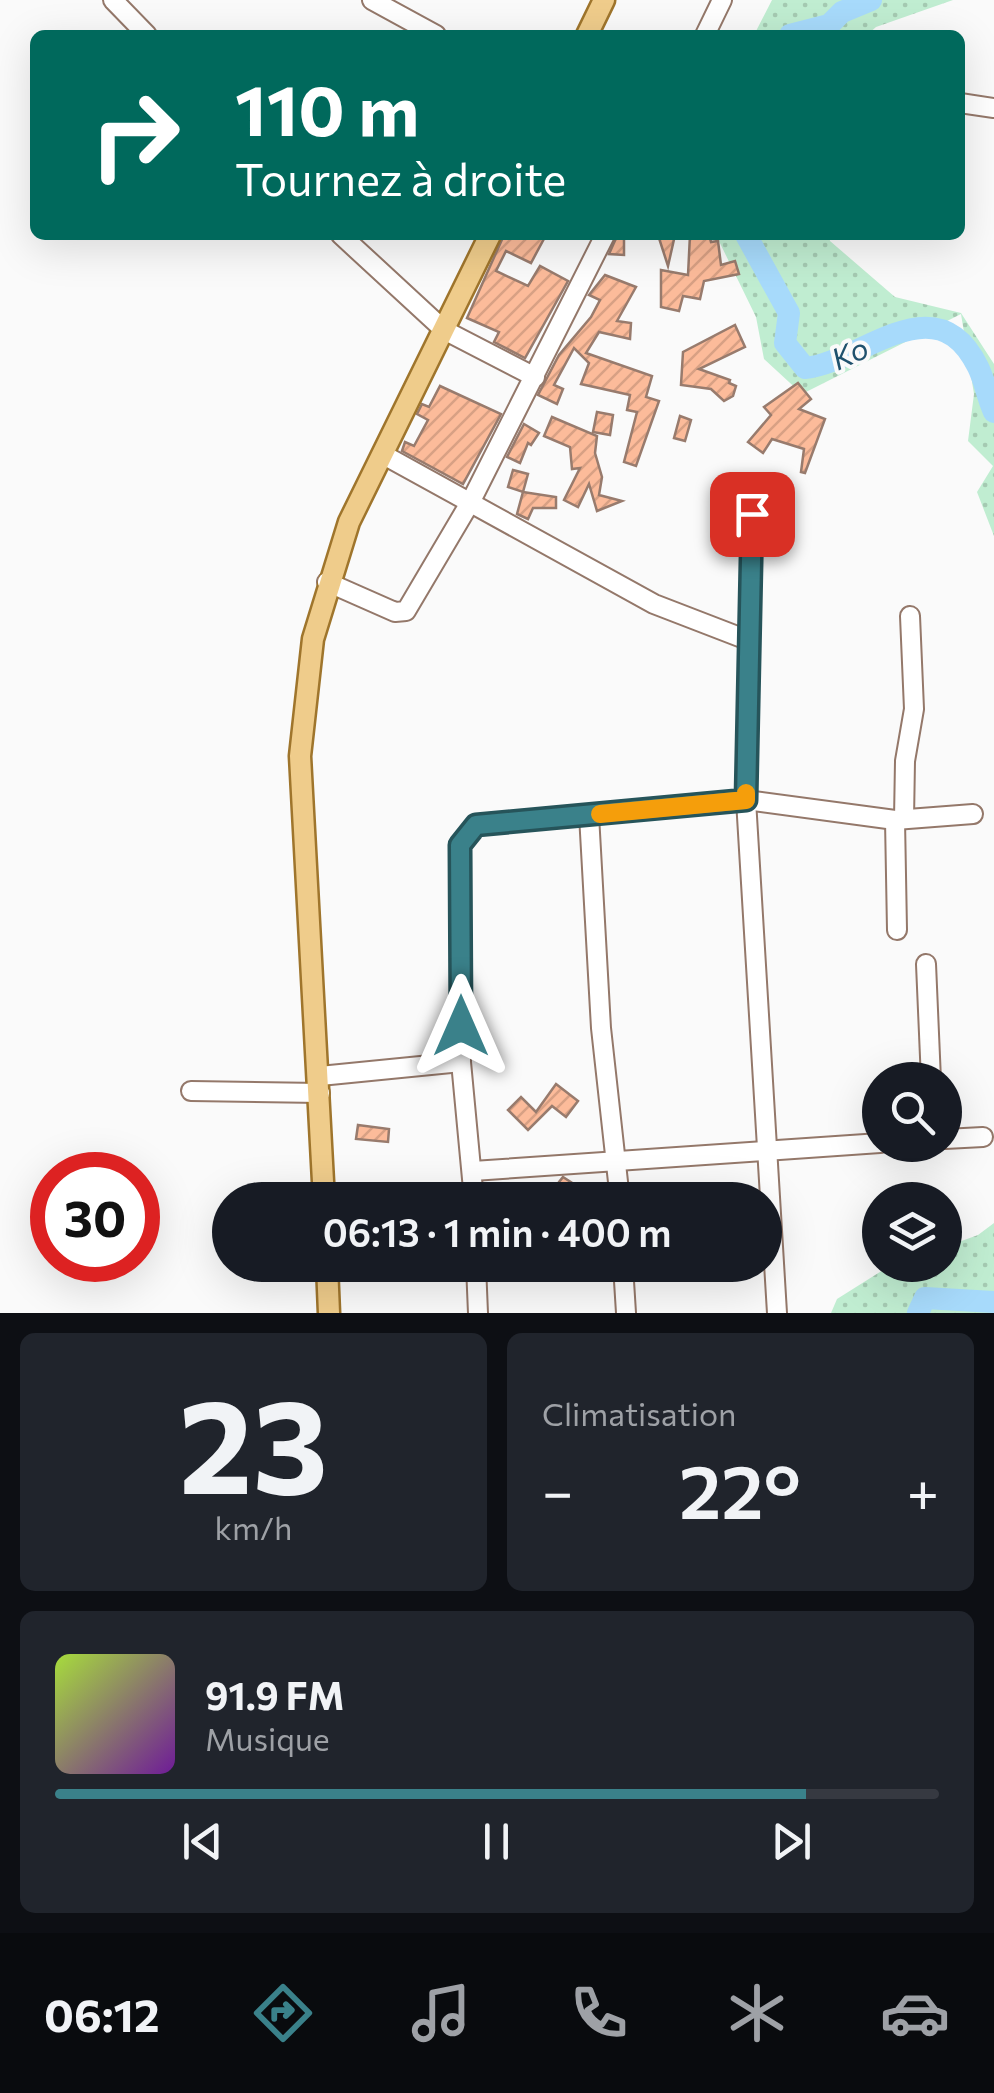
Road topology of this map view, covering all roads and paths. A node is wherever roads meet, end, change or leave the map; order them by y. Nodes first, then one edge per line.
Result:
1 (112, 0) edge
2 (372, 0) edge
3 (604, 0) edge
4 (722, 0) edge
5 (141, 30) edge
6 (427, 30) edge
7 (589, 30) edge
8 (707, 30) edge
9 (965, 104) edge
10 (994, 108) edge
11 (345, 240) edge
12 (488, 240) edge
13 (603, 240) edge
14 (444, 330) junction
15 (535, 376) junction
16 (382, 454) junction
17 (472, 501) junction
18 (752, 514) dead end
19 (327, 582) junction
20 (910, 616) dead end
21 (750, 641) junction
22 (746, 800) junction
23 (973, 814) dead end
24 (589, 815) junction
25 (899, 819) junction
26 (897, 930) dead end
27 (926, 964) dead end
28 (461, 1062) junction
29 (930, 1062) edge
30 (320, 1084) junction
31 (191, 1091) dead end
32 (983, 1136) dead end
33 (962, 1138) edge
34 (862, 1145) edge
35 (769, 1151) junction
36 (618, 1162) junction
37 (472, 1171) junction
38 (323, 1182) edge
39 (473, 1182) edge
40 (619, 1182) edge
41 (328, 1282) edge
42 (477, 1282) edge
43 (624, 1282) edge
44 (329, 1313) edge
45 (478, 1313) edge
46 (626, 1313) edge
47 (778, 1313) edge

1 - 5 street
2 - 6 street
3 - 7 main road
4 - 8 street
9 - 10 street
11 - 14 street
12 - 14 main road
13 - 15 street
14 - 15 street
14 - 16 main road
15 - 17 street
16 - 17 street
16 - 19 main road
17 - 19 street
17 - 21 street
18 - 21 street
19 - 30 main road
20 - 25 street
21 - 22 street
22 - 24 street
22 - 25 street
22 - 35 street
23 - 25 street
24 - 28 street
24 - 36 street
25 - 26 street
27 - 29 street
28 - 30 street
28 - 37 street
30 - 31 street
30 - 38 main road
32 - 33 street
34 - 35 street
35 - 36 street
35 - 47 street
36 - 37 street
36 - 40 street
37 - 39 street
41 - 44 main road
42 - 45 street
43 - 46 street

